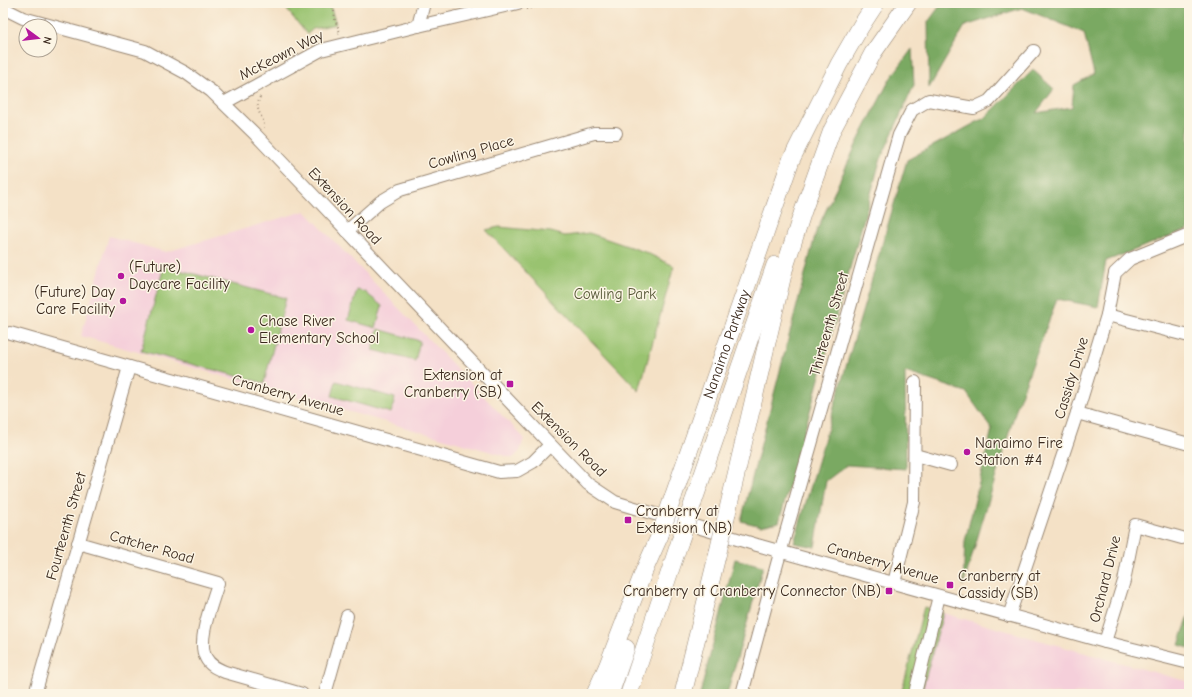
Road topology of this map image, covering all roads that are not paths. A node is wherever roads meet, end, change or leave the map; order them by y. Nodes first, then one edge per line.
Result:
1 (424, 3) edge
2 (518, 3) edge
3 (876, 3) edge
4 (908, 3) edge
5 (3, 8) edge
6 (418, 26) junction
7 (1034, 51) dead end
8 (224, 103) junction
9 (832, 130) junction
10 (616, 132) dead end
11 (347, 231) junction
12 (1189, 235) edge
13 (1107, 315) junction
14 (10, 333) dead end
15 (1189, 336) edge
16 (128, 367) junction
17 (915, 382) dead end
18 (1077, 413) junction
19 (1189, 444) edge
20 (550, 445) junction
21 (915, 456) junction
22 (951, 465) dead end
23 (615, 502) joint
24 (660, 535) junction
25 (1182, 538) dead end
26 (78, 543) junction
27 (781, 551) junction
28 (894, 583) junction
29 (939, 596) junction
30 (347, 616) dead end
31 (1009, 616) junction
32 (1105, 642) junction
33 (1189, 663) edge
34 (916, 689) dead end
35 (35, 694) edge
36 (302, 694) edge
37 (324, 694) edge
38 (596, 694) edge
39 (610, 694) edge
40 (629, 694) edge
41 (683, 694) edge
42 (742, 694) edge

1 - 6 street
2 - 6 street, McKeown Way
3 - 24 highway, Nanaimo Parkway, bridge
4 - 9 highway
5 - 8 street, Extension Road
6 - 8 street, McKeown Way
7 - 27 street, Thirteenth Street
8 - 11 street, Extension Road
9 - 40 highway, bridge
9 - 41 highway, bridge
10 - 11 street, Cowling Place
11 - 20 street, Extension Road
12 - 13 street, Cassidy Drive
13 - 15 street
13 - 18 street, Cassidy Drive
14 - 16 street, Cranberry Avenue
16 - 20 street, Cranberry Avenue
16 - 26 street, Fourteenth Street
17 - 21 street
18 - 19 street
18 - 31 street, Cassidy Drive
20 - 23 street, Extension Road
21 - 22 street
21 - 28 street
23 - 27 street, Cranberry Avenue
24 - 38 highway, Nanaimo Parkway
24 - 39 highway
25 - 32 street, Orchard Drive
26 - 35 street, Fourteenth Street
26 - 36 street, Catcher Road
27 - 28 street, Cranberry Avenue
27 - 42 street, Thirteenth Street
28 - 29 street, Cranberry Avenue
29 - 31 street, Cranberry Avenue
29 - 34 street
30 - 37 street
31 - 32 street, Cranberry Avenue
32 - 33 street, Cranberry Avenue

